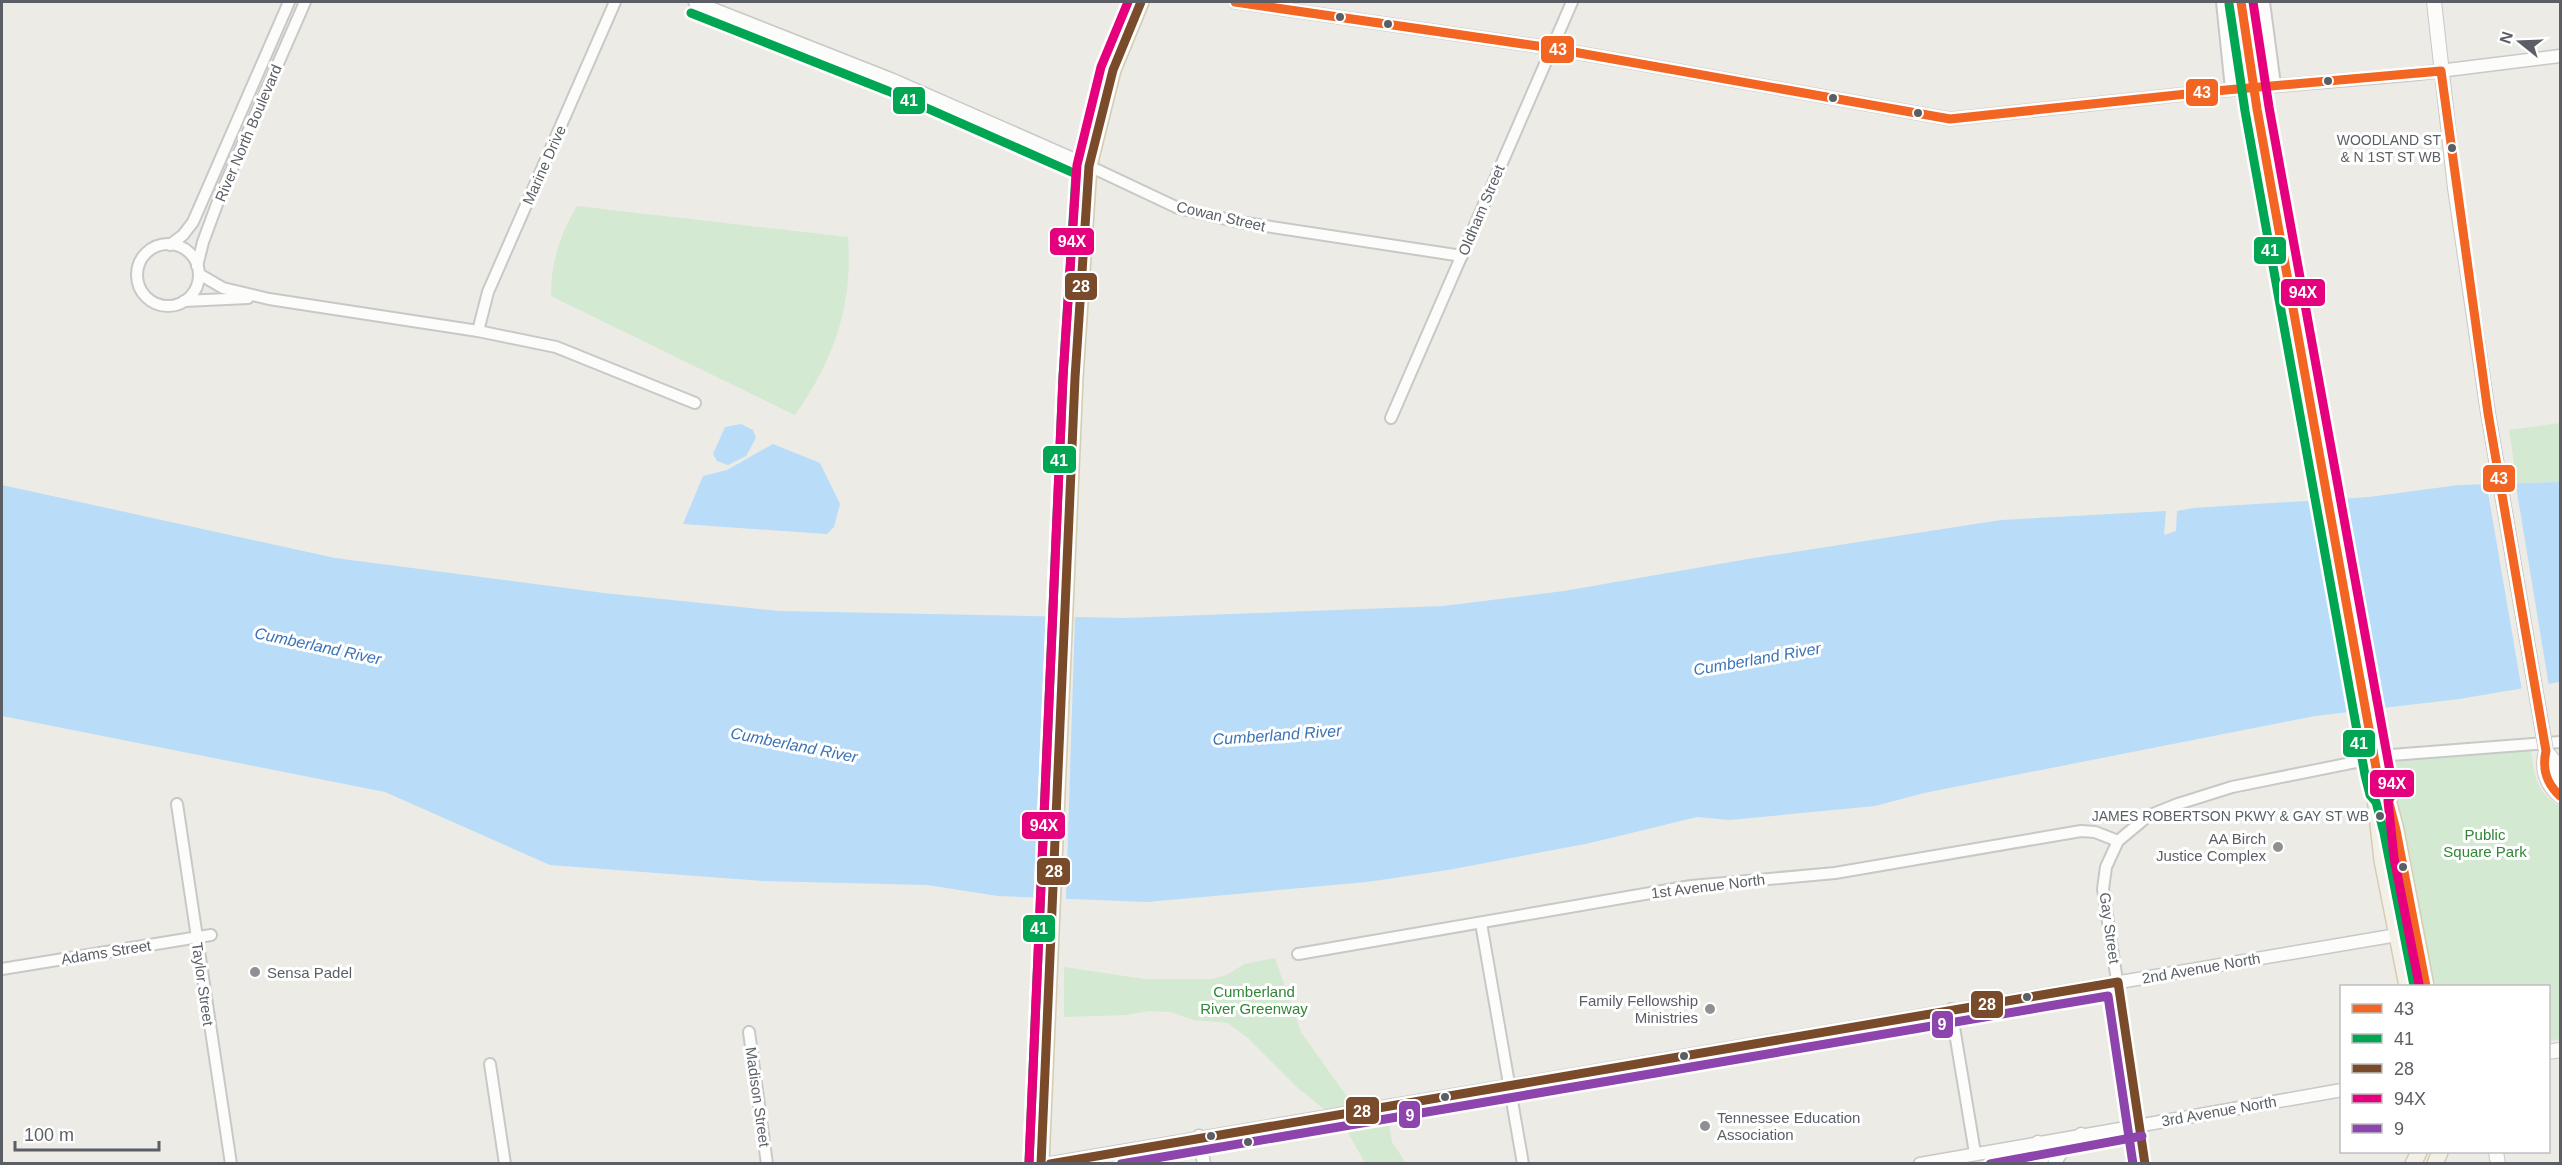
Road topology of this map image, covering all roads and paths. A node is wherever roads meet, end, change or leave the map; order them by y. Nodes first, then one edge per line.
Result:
1 (289, 2) edge
2 (304, 2) edge
3 (615, 2) edge
4 (696, 2) edge
5 (1141, 2) edge
6 (1235, 2) edge
7 (1572, 2) edge
8 (2222, 2) edge
9 (2241, 2) edge
10 (2264, 2) edge
11 (2433, 2) edge
12 (1551, 48) junction
13 (2560, 56) edge
14 (2441, 70) junction
15 (2275, 85) junction
16 (2231, 89) junction
17 (250, 94) junction
18 (262, 99) junction
19 (1089, 166) junction
20 (170, 245) junction
21 (1462, 256) junction
22 (198, 270) junction
23 (269, 299) junction
24 (184, 301) junction
25 (478, 331) junction
26 (695, 403) dead end
27 (1391, 418) dead end
28 (2560, 742) edge
29 (2546, 752) junction
30 (2560, 777) edge
31 (2381, 790) junction
32 (2560, 796) edge
33 (177, 804) dead end
34 (2118, 841) junction
35 (1481, 923) junction
36 (211, 935) dead end
37 (2397, 935) junction
38 (196, 938) junction
39 (1298, 954) dead end
40 (2, 969) edge
41 (2118, 982) junction
42 (2407, 985) edge
43 (2426, 985) edge
44 (1951, 1009) junction
45 (749, 1032) dead end
46 (490, 1064) dead end
47 (1509, 1084) junction
48 (2340, 1090) edge
49 (2140, 1124) junction
50 (2081, 1134) junction
51 (1199, 1136) junction
52 (2038, 1142) junction
53 (1108, 1152) junction
54 (1975, 1152) junction
55 (231, 1164) edge
56 (505, 1164) edge
57 (767, 1164) edge
58 (1041, 1164) edge
59 (1047, 1164) edge
60 (1164, 1164) edge
61 (1204, 1164) edge
62 (1523, 1164) edge
63 (1920, 1164) edge
64 (2042, 1164) edge
65 (2054, 1164) edge
66 (2145, 1164) edge

1 - 17 street, River North Boulevard
2 - 18 street, River North Boulevard
3 - 25 street, Marine Drive
4 - 19 street, Cowan Street
5 - 19 main road
6 - 12 street
7 - 12 street, Oldham Street
8 - 16 street
9 - 31 main road, bridge
10 - 15 street
11 - 14 main road
12 - 16 street
12 - 21 street, Oldham Street
13 - 14 street
14 - 15 street
14 - 29 main road, bridge
15 - 16 street
17 - 18 street
17 - 20 street, River North Boulevard
18 - 22 street, River North Boulevard
19 - 21 street, Cowan Street
19 - 58 main road
20 - 22 street
20 - 24 street
21 - 27 street, Oldham Street
22 - 23 street
22 - 24 street
23 - 24 street
23 - 25 street
25 - 26 street
28 - 34 street, Gay Street
29 - 30 main road
29 - 32 main road
31 - 37 main road
31 - 43 main road
33 - 38 street, Taylor Street
34 - 35 street, 1st Avenue North
34 - 41 street, Gay Street
35 - 39 street, 1st Avenue North
35 - 47 street
36 - 38 street, Adams Street
37 - 41 street, 2nd Avenue North
37 - 42 main road
38 - 40 street, Adams Street
38 - 55 street, Taylor Street
41 - 44 street, 2nd Avenue North
41 - 49 street, Gay Street
44 - 47 street, 2nd Avenue North
44 - 54 street
45 - 57 street, Madison Street
46 - 56 street
47 - 51 street, 2nd Avenue North
47 - 62 street
48 - 49 street, 3rd Avenue North
49 - 50 street, 3rd Avenue North
49 - 66 street, Gay Street
50 - 52 street, 3rd Avenue North
50 - 65 street
51 - 53 street, 2nd Avenue North
51 - 61 street
52 - 54 street, 3rd Avenue North
52 - 64 street
53 - 59 street, 2nd Avenue North
53 - 60 street
54 - 63 street, 3rd Avenue North

